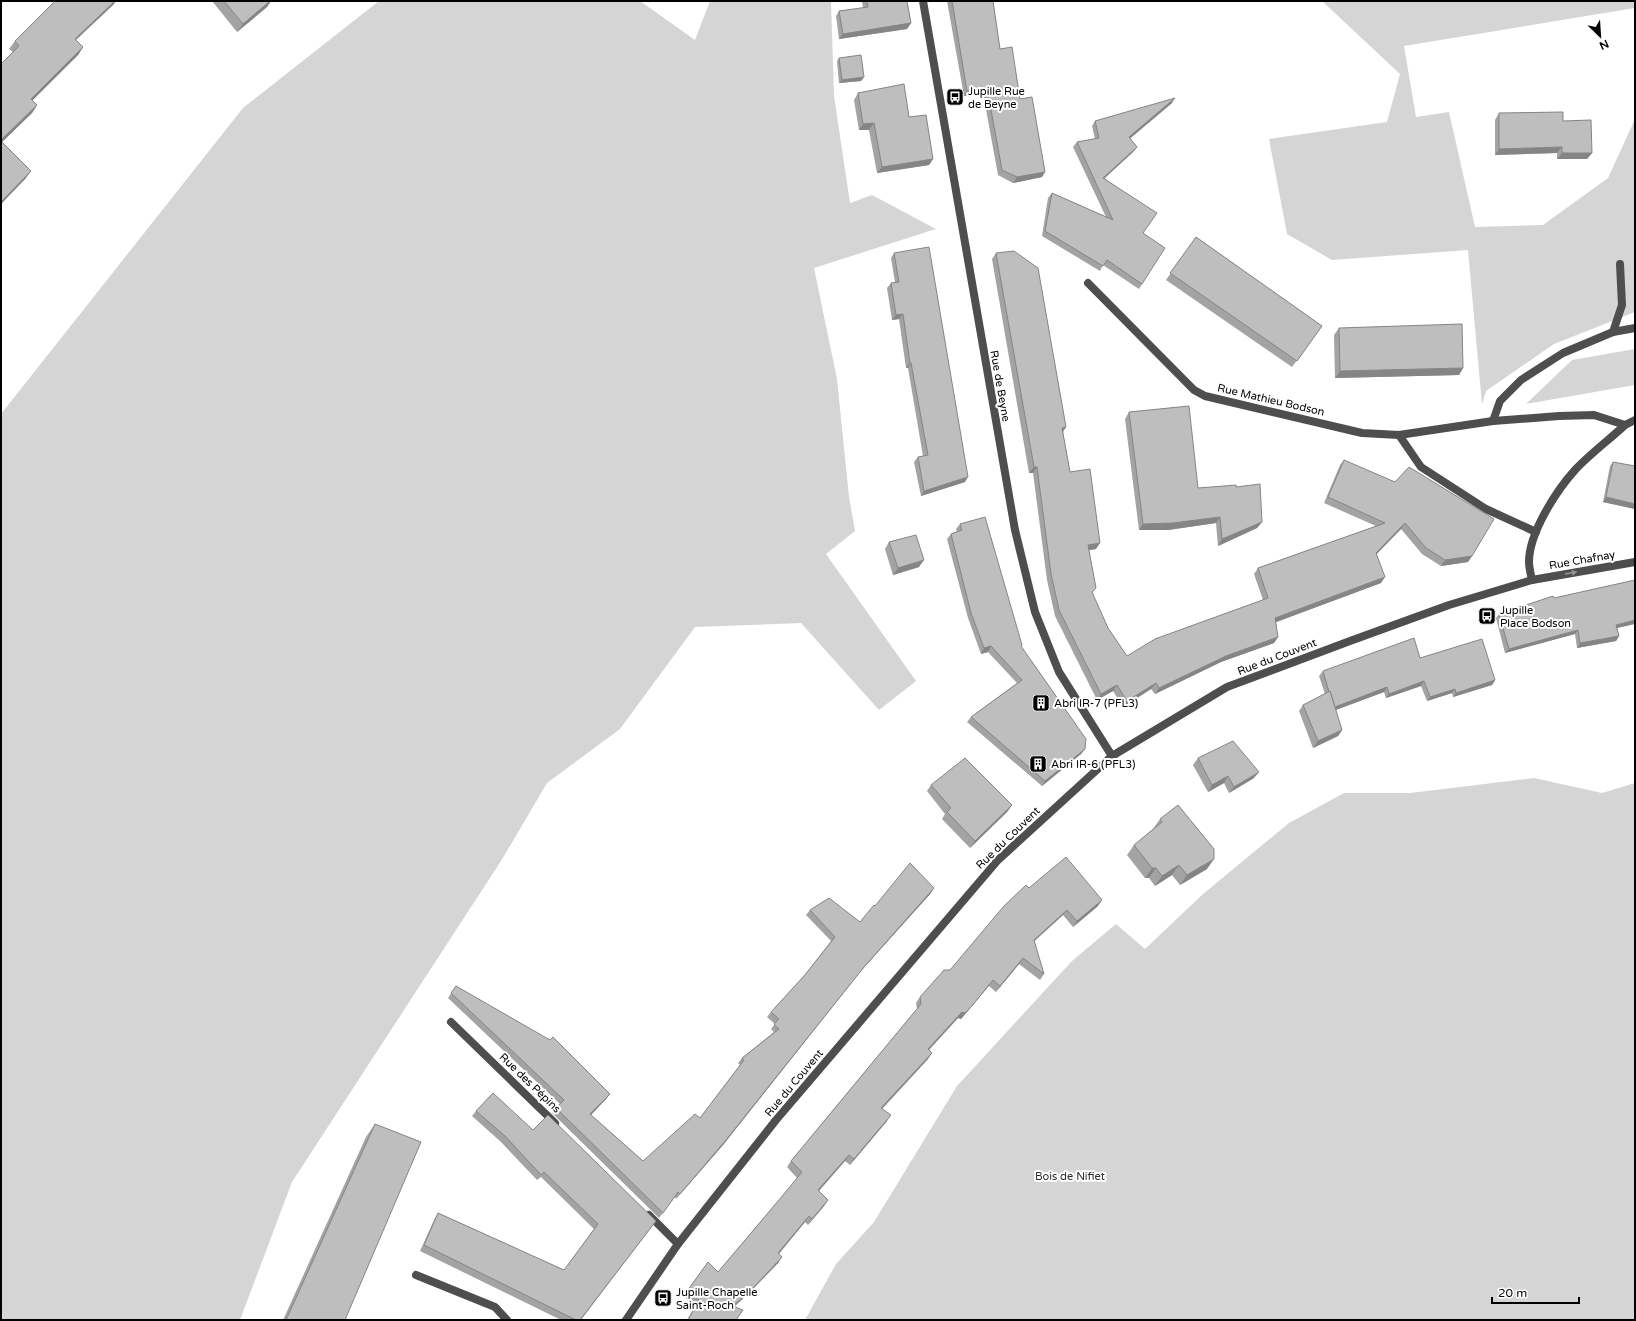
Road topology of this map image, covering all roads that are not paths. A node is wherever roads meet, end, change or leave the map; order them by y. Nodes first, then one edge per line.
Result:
1 (923, 1) edge
2 (1620, 264) dead end
3 (1088, 283) dead end
4 (1635, 328) edge
5 (1614, 332) junction
6 (1635, 420) edge
7 (1493, 421) junction
8 (1625, 425) junction
9 (1399, 435) junction
10 (1536, 532) junction
11 (1635, 562) edge
12 (1532, 580) junction
13 (1112, 756) junction
14 (451, 1022) dead end
15 (559, 1127) edge
16 (644, 1211) edge
17 (678, 1244) junction
18 (416, 1275) dead end
19 (507, 1320) edge
20 (626, 1320) edge

1 - 13 street, Rue de Beyne
2 - 5 street
3 - 9 street, Rue Mathieu Bodson
4 - 5 street
5 - 7 street
6 - 8 street
7 - 8 street, Rue Mathieu Bodson
7 - 9 street, Rue Mathieu Bodson
8 - 10 street
9 - 10 street
10 - 12 street
12 -> 11 street, Rue Chafnay
12 - 13 street, Rue du Couvent
13 - 17 street, Rue du Couvent
14 - 15 street, Rue des Pépins
16 - 17 street
17 - 20 street, Rue du Couvent
18 - 19 street

